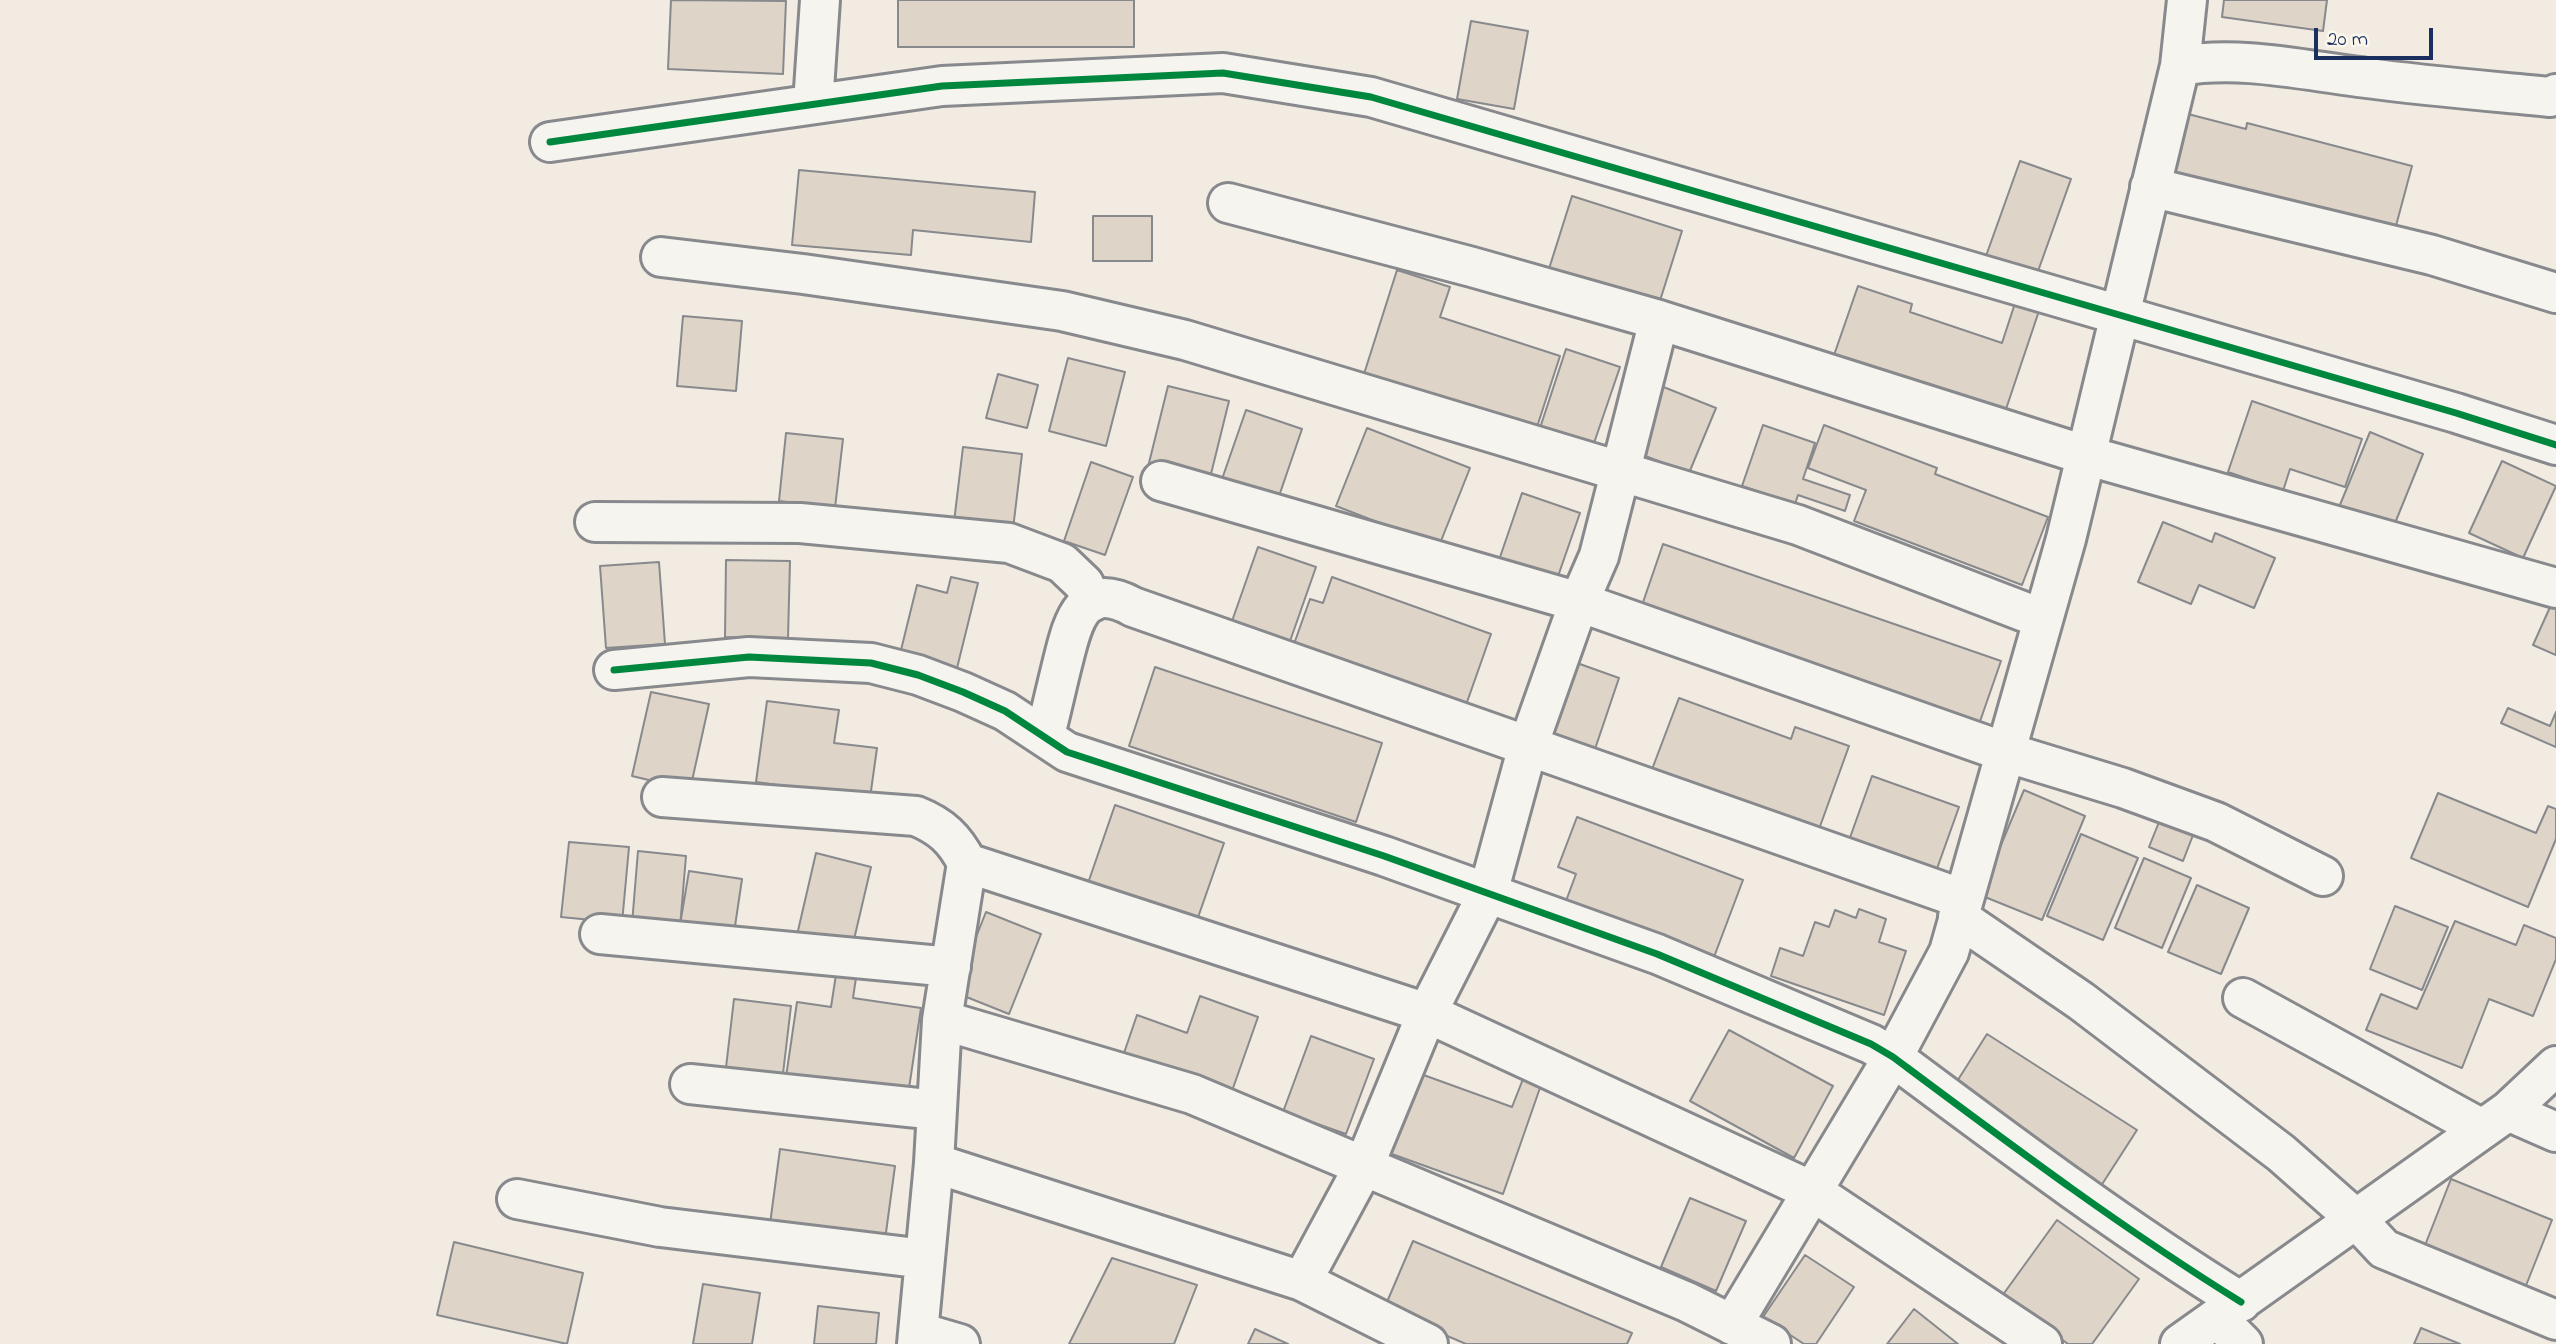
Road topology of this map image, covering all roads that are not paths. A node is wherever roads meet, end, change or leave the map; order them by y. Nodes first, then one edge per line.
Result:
1 (820, 0) edge
2 (2188, 0) edge
3 (2180, 66) junction
4 (2556, 94) edge
5 (813, 104) junction
6 (550, 142) dead end
7 (2150, 187) junction
8 (1228, 203) dead end
9 (661, 257) dead end
10 (2556, 293) edge
11 (2119, 314) junction
12 (1659, 320) junction
13 (2556, 444) edge
14 (2085, 455) junction
15 (1620, 471) junction
16 (1161, 481) dead end
17 (595, 522) dead end
18 (2556, 588) edge
19 (1092, 602) junction
20 (1579, 603) junction
21 (2043, 619) junction
22 (614, 670) dead end
23 (1045, 735) junction
24 (1528, 746) junction
25 (2005, 752) junction
26 (662, 797) dead end
27 (967, 863) junction
28 (2323, 876) dead end
29 (1488, 893) junction
30 (1961, 908) junction
31 (600, 933) dead end
32 (951, 967) junction
33 (2243, 998) dead end
34 (1427, 1013) junction
35 (942, 1020) junction
36 (1893, 1057) junction
37 (2556, 1066) edge
38 (690, 1083) dead end
39 (937, 1110) junction
40 (2495, 1120) junction
41 (2556, 1132) edge
42 (934, 1163) junction
43 (1364, 1166) junction
44 (1812, 1191) junction
45 (517, 1199) dead end
46 (2357, 1220) junction
47 (925, 1259) junction
48 (1302, 1281) junction
49 (2556, 1320) edge
50 (2234, 1321) edge
51 (1732, 1325) junction
52 (918, 1338) edge
53 (960, 1344) edge
54 (1428, 1344) edge
55 (1771, 1344) edge
56 (2042, 1344) edge
57 (2180, 1344) edge

1 - 5 street
2 - 3 street
3 - 4 street
3 - 7 street
5 - 6 street
5 - 11 street
7 - 10 street
7 - 11 street
8 - 12 street
9 - 15 street
11 - 13 street
11 - 14 street
12 - 14 street
12 - 15 street
14 - 18 street
14 - 21 street
15 - 20 street
15 - 21 street
16 - 20 street
17 - 19 street
19 - 23 street
19 - 24 street
20 - 24 street
20 - 25 street
21 - 25 street
22 - 23 street
23 - 29 street
24 - 29 street
24 - 30 street
25 - 28 street
25 - 30 street
26 - 27 street
27 - 32 street
27 - 34 street
29 - 34 street
29 - 36 street
30 - 36 street
30 - 46 street
31 - 32 street
32 - 35 street
33 - 40 street
34 - 43 street
34 - 44 street
35 - 39 street
35 - 43 street
36 - 44 street
36 - 50 street
37 - 40 street
38 - 39 street
39 - 42 street
40 - 41 street
40 - 46 street
42 - 47 street
42 - 48 street
43 - 48 street
43 - 51 street
44 - 51 street
44 - 56 street
45 - 47 street
46 - 49 street
46 - 50 street
47 - 52 street
48 - 54 street
50 - 57 street
51 - 55 street
52 - 53 street

